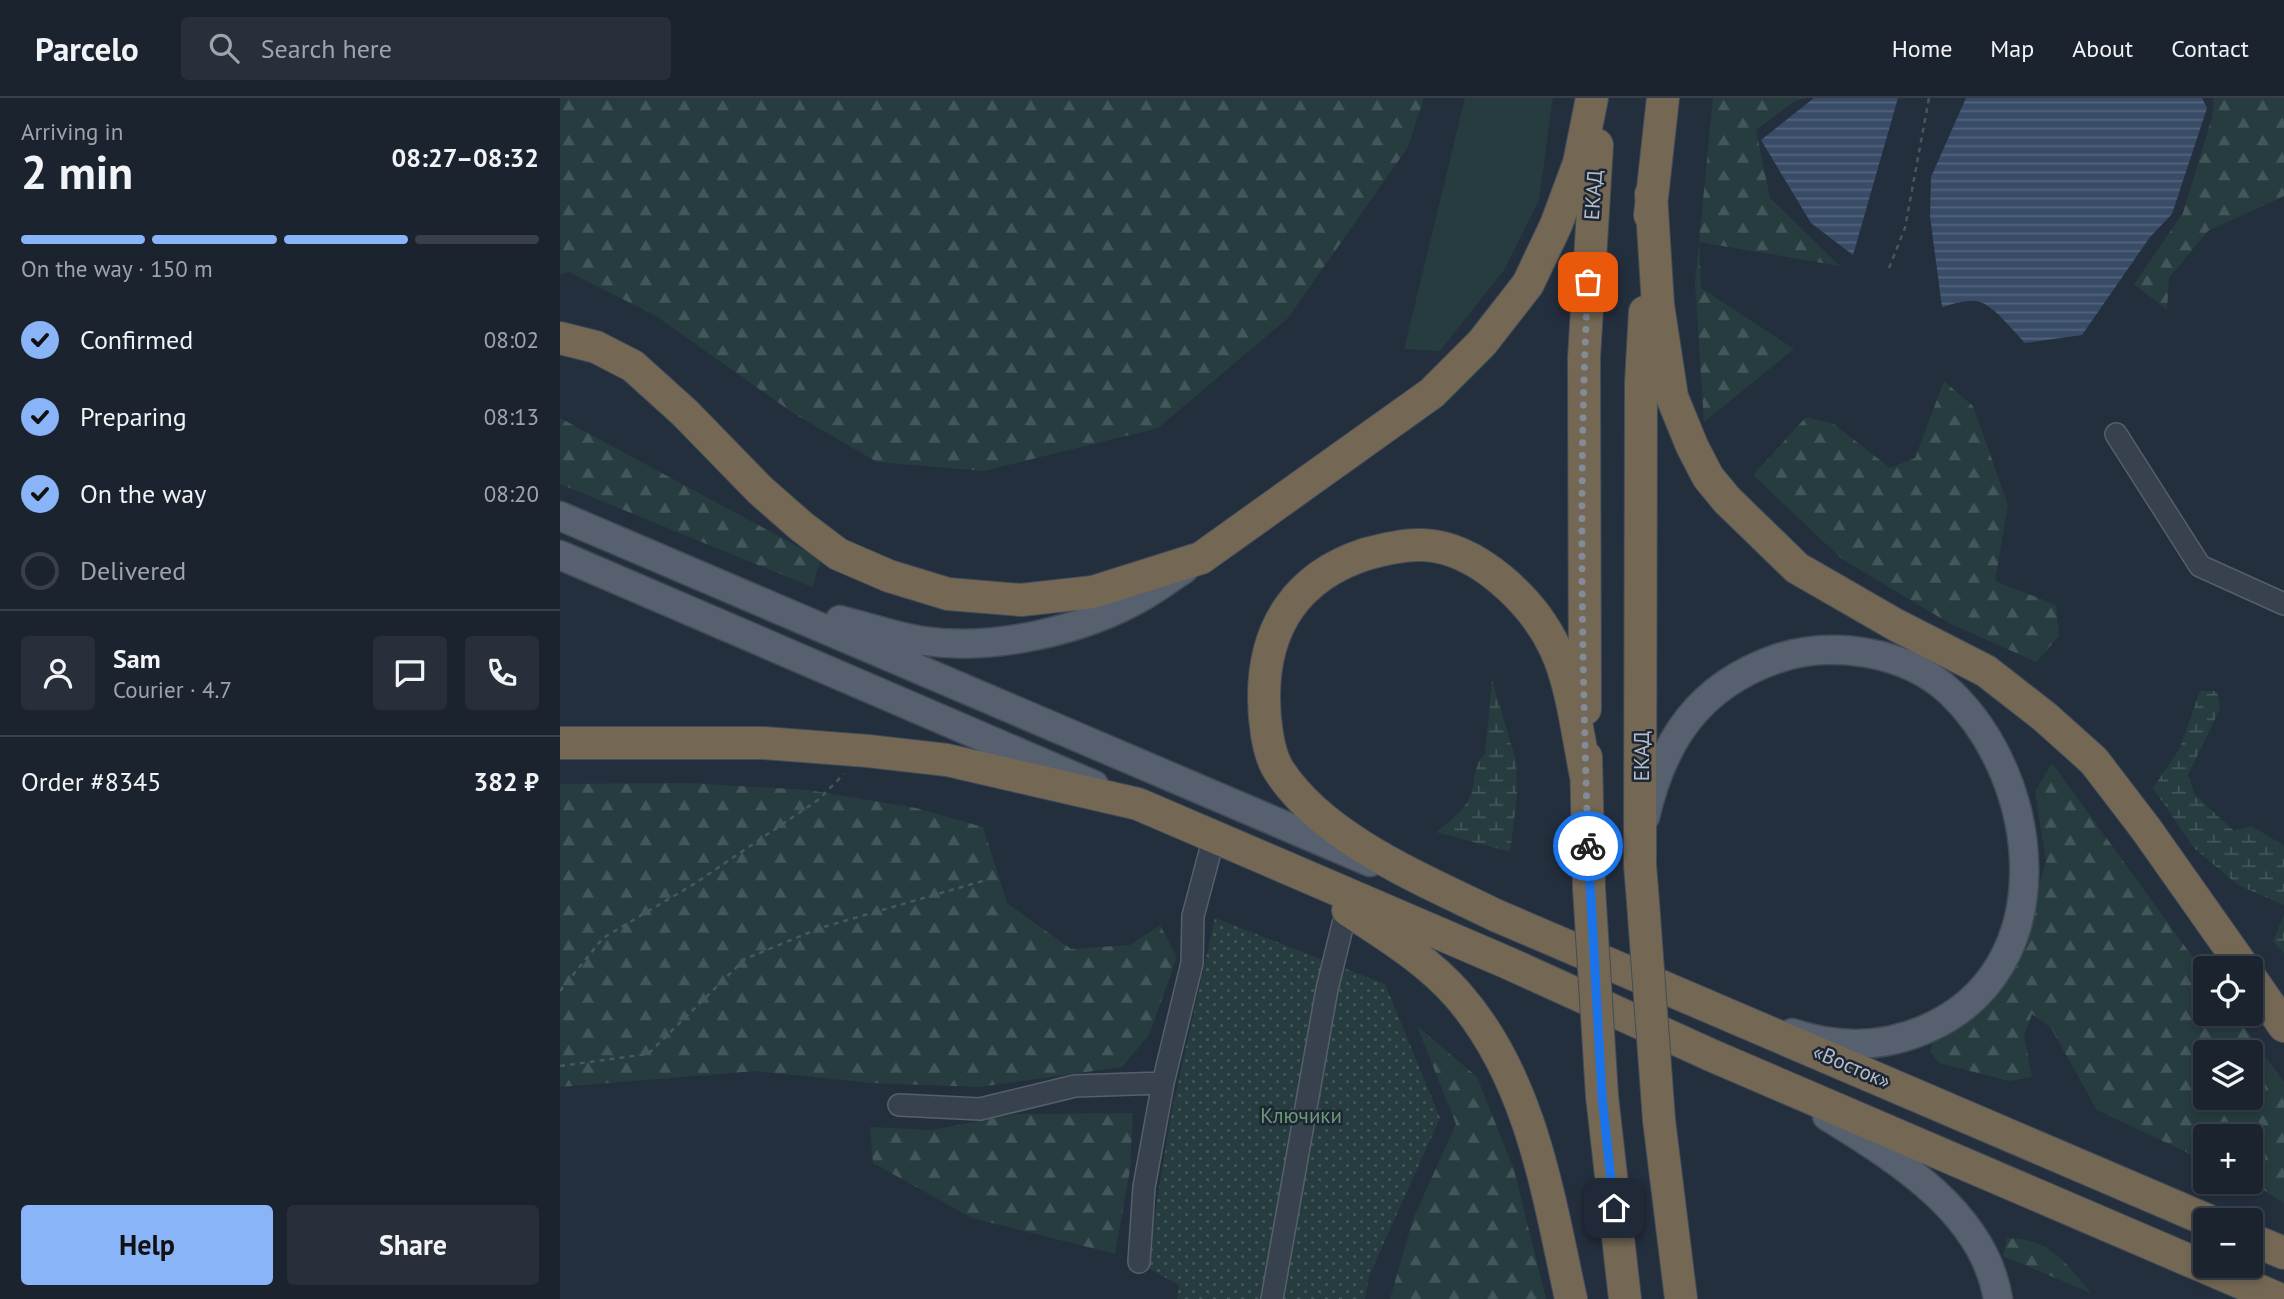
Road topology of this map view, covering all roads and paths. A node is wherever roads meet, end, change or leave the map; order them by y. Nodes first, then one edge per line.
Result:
1 (1592, 98) edge
2 (1600, 98) edge
3 (1663, 98) edge
4 (1929, 98) edge
5 (1651, 194) junction
6 (1889, 268) dead end
7 (560, 338) edge
8 (2116, 434) dead end
9 (560, 516) edge
10 (560, 555) edge
11 (1200, 558) junction
12 (757, 599) junction
13 (2284, 604) edge
14 (560, 743) edge
15 (868, 751) junction
16 (1586, 776) junction
17 (1138, 804) junction
18 (1214, 837) junction
19 (1640, 865) junction
20 (986, 880) dead end
21 (1352, 903) junction
22 (1495, 915) junction
23 (2236, 956) edge
24 (560, 991) edge
25 (2263, 996) edge
26 (1709, 1004) junction
27 (2284, 1026) edge
28 (1713, 1056) junction
29 (560, 1066) edge
30 (1163, 1083) junction
31 (899, 1105) dead end
32 (2193, 1214) edge
33 (2263, 1244) edge
34 (2284, 1253) edge
35 (1139, 1262) dead end
36 (1272, 1299) edge
37 (1571, 1299) edge
38 (1626, 1299) edge
39 (1681, 1299) edge
40 (1998, 1299) edge
41 (2279, 1299) edge

1 - 11 highway
2 - 16 highway, ЕКАД
3 - 5 highway, ЕКАД
4 - 6 path
5 - 19 highway, ЕКАД
5 - 23 highway
7 - 11 highway
8 - 13 lane
9 - 12 main road
10 - 17 main road
11 - 12 main road
12 - 22 main road
14 - 15 highway
15 - 17 highway
15 - 24 path
16 - 22 highway, «Восток»
16 - 38 highway, ЕКАД, bridge
17 - 18 highway
18 - 21 highway
18 - 30 lane
19 - 26 main road
19 - 39 highway, ЕКАД, bridge
20 - 29 path
21 - 28 highway
21 - 36 lane
21 - 37 highway
22 - 26 highway, «Восток»
25 - 27 highway
26 - 32 highway, «Восток»
28 - 40 main road
28 - 41 highway
30 - 31 lane
30 - 35 lane
33 - 34 highway

